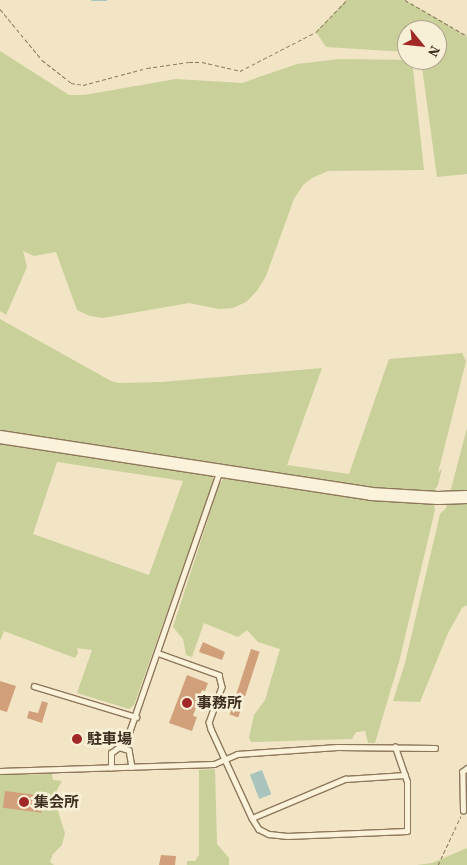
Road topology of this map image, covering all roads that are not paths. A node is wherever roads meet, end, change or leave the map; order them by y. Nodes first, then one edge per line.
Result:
1 (0, 437) edge
2 (220, 471) junction
3 (467, 497) edge
4 (158, 653) junction
5 (34, 686) dead end
6 (136, 717) junction
7 (124, 747) junction
8 (395, 747) junction
9 (435, 748) dead end
10 (224, 759) junction
11 (132, 767) junction
12 (111, 768) junction
13 (467, 768) edge
14 (0, 771) edge
15 (405, 775) junction
16 (463, 811) road end
17 (252, 818) junction

1 - 2 street
2 - 3 street
2 - 4 lane
4 - 6 lane
4 - 10 lane
5 - 6 lane
6 - 7 lane
7 - 11 lane
7 - 12 lane
8 - 9 lane
8 - 10 lane
8 - 15 lane
10 - 11 lane
10 - 17 lane
11 - 12 lane
12 - 14 lane
13 - 16 lane
15 - 17 lane
15 - 17 lane

